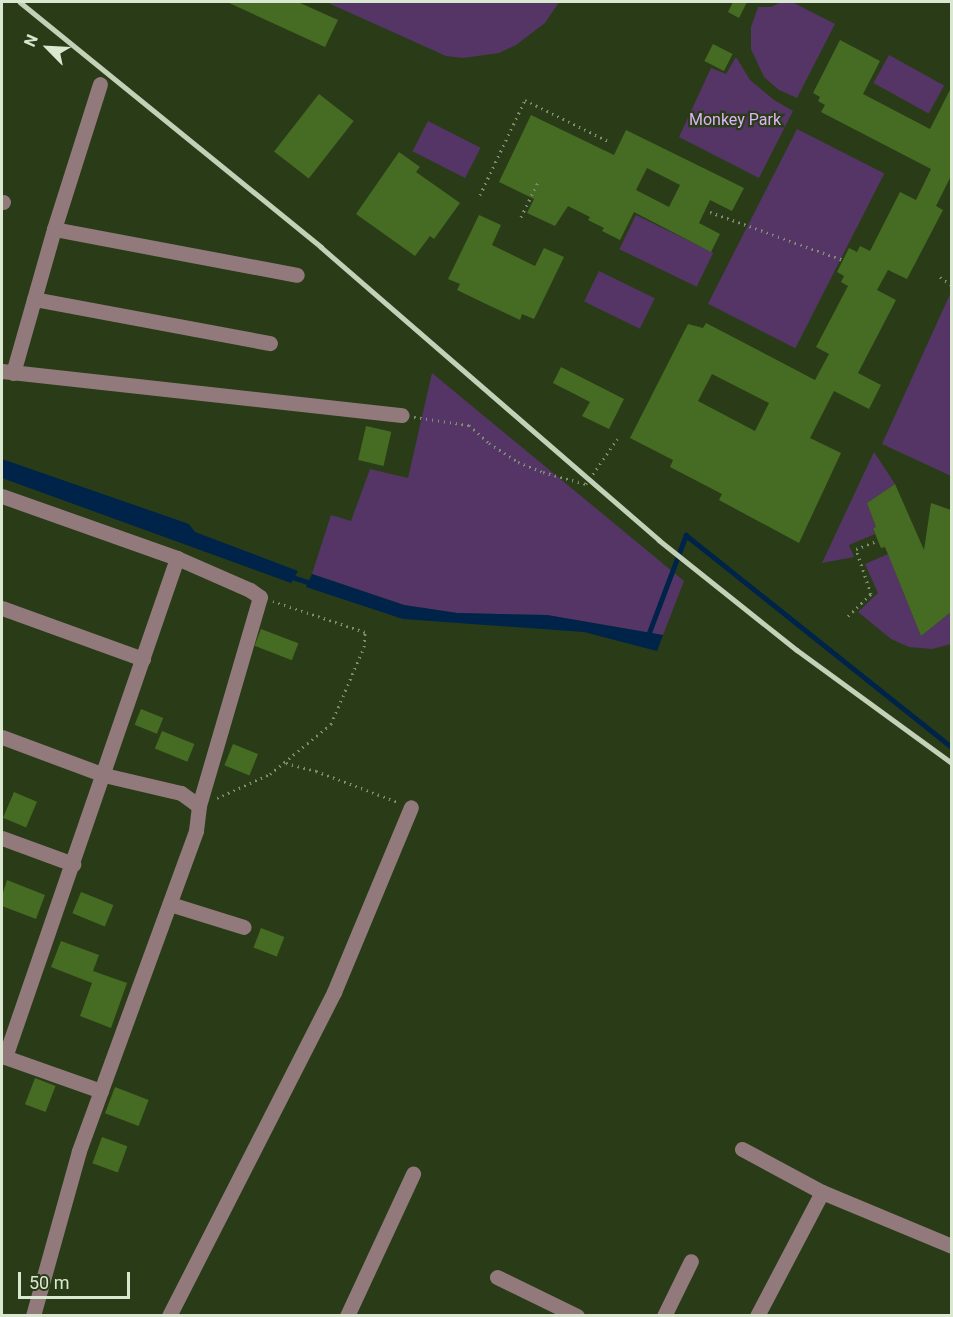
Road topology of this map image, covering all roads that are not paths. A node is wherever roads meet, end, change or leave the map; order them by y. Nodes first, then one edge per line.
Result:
1 (100, 84) dead end
2 (54, 229) junction
3 (297, 275) dead end
4 (34, 299) junction
5 (270, 343) dead end
6 (7, 372) edge
7 (402, 415) road end
8 (2, 496) edge
9 (177, 558) junction
10 (2, 608) edge
11 (143, 659) junction
12 (2, 737) edge
13 (104, 775) junction
14 (199, 806) junction
15 (411, 807) road end
16 (2, 838) edge
17 (73, 864) junction
18 (170, 904) junction
19 (244, 927) dead end
20 (3, 1060) edge
21 (101, 1091) junction
22 (742, 1149) dead end
23 (413, 1174) dead end
24 (822, 1192) junction
25 (951, 1246) edge
26 (691, 1260) dead end
27 (497, 1277) dead end
28 (33, 1315) edge
29 (169, 1316) edge
30 (347, 1316) edge
31 (577, 1316) edge
32 (664, 1316) edge
33 (757, 1316) edge

1 - 2 street
2 - 3 street
2 - 4 street
4 - 5 street
4 - 6 street
6 - 7 street
8 - 9 street
9 - 11 street
9 - 14 street
10 - 11 street
11 - 13 street
12 - 13 street
13 - 14 street
13 - 17 street
14 - 18 street
15 - 29 street
16 - 17 street
17 - 20 street
18 - 19 street
18 - 21 street
20 - 21 street
21 - 28 street
22 - 24 street
23 - 30 street
24 - 25 street
24 - 33 street
26 - 32 street
27 - 31 street

